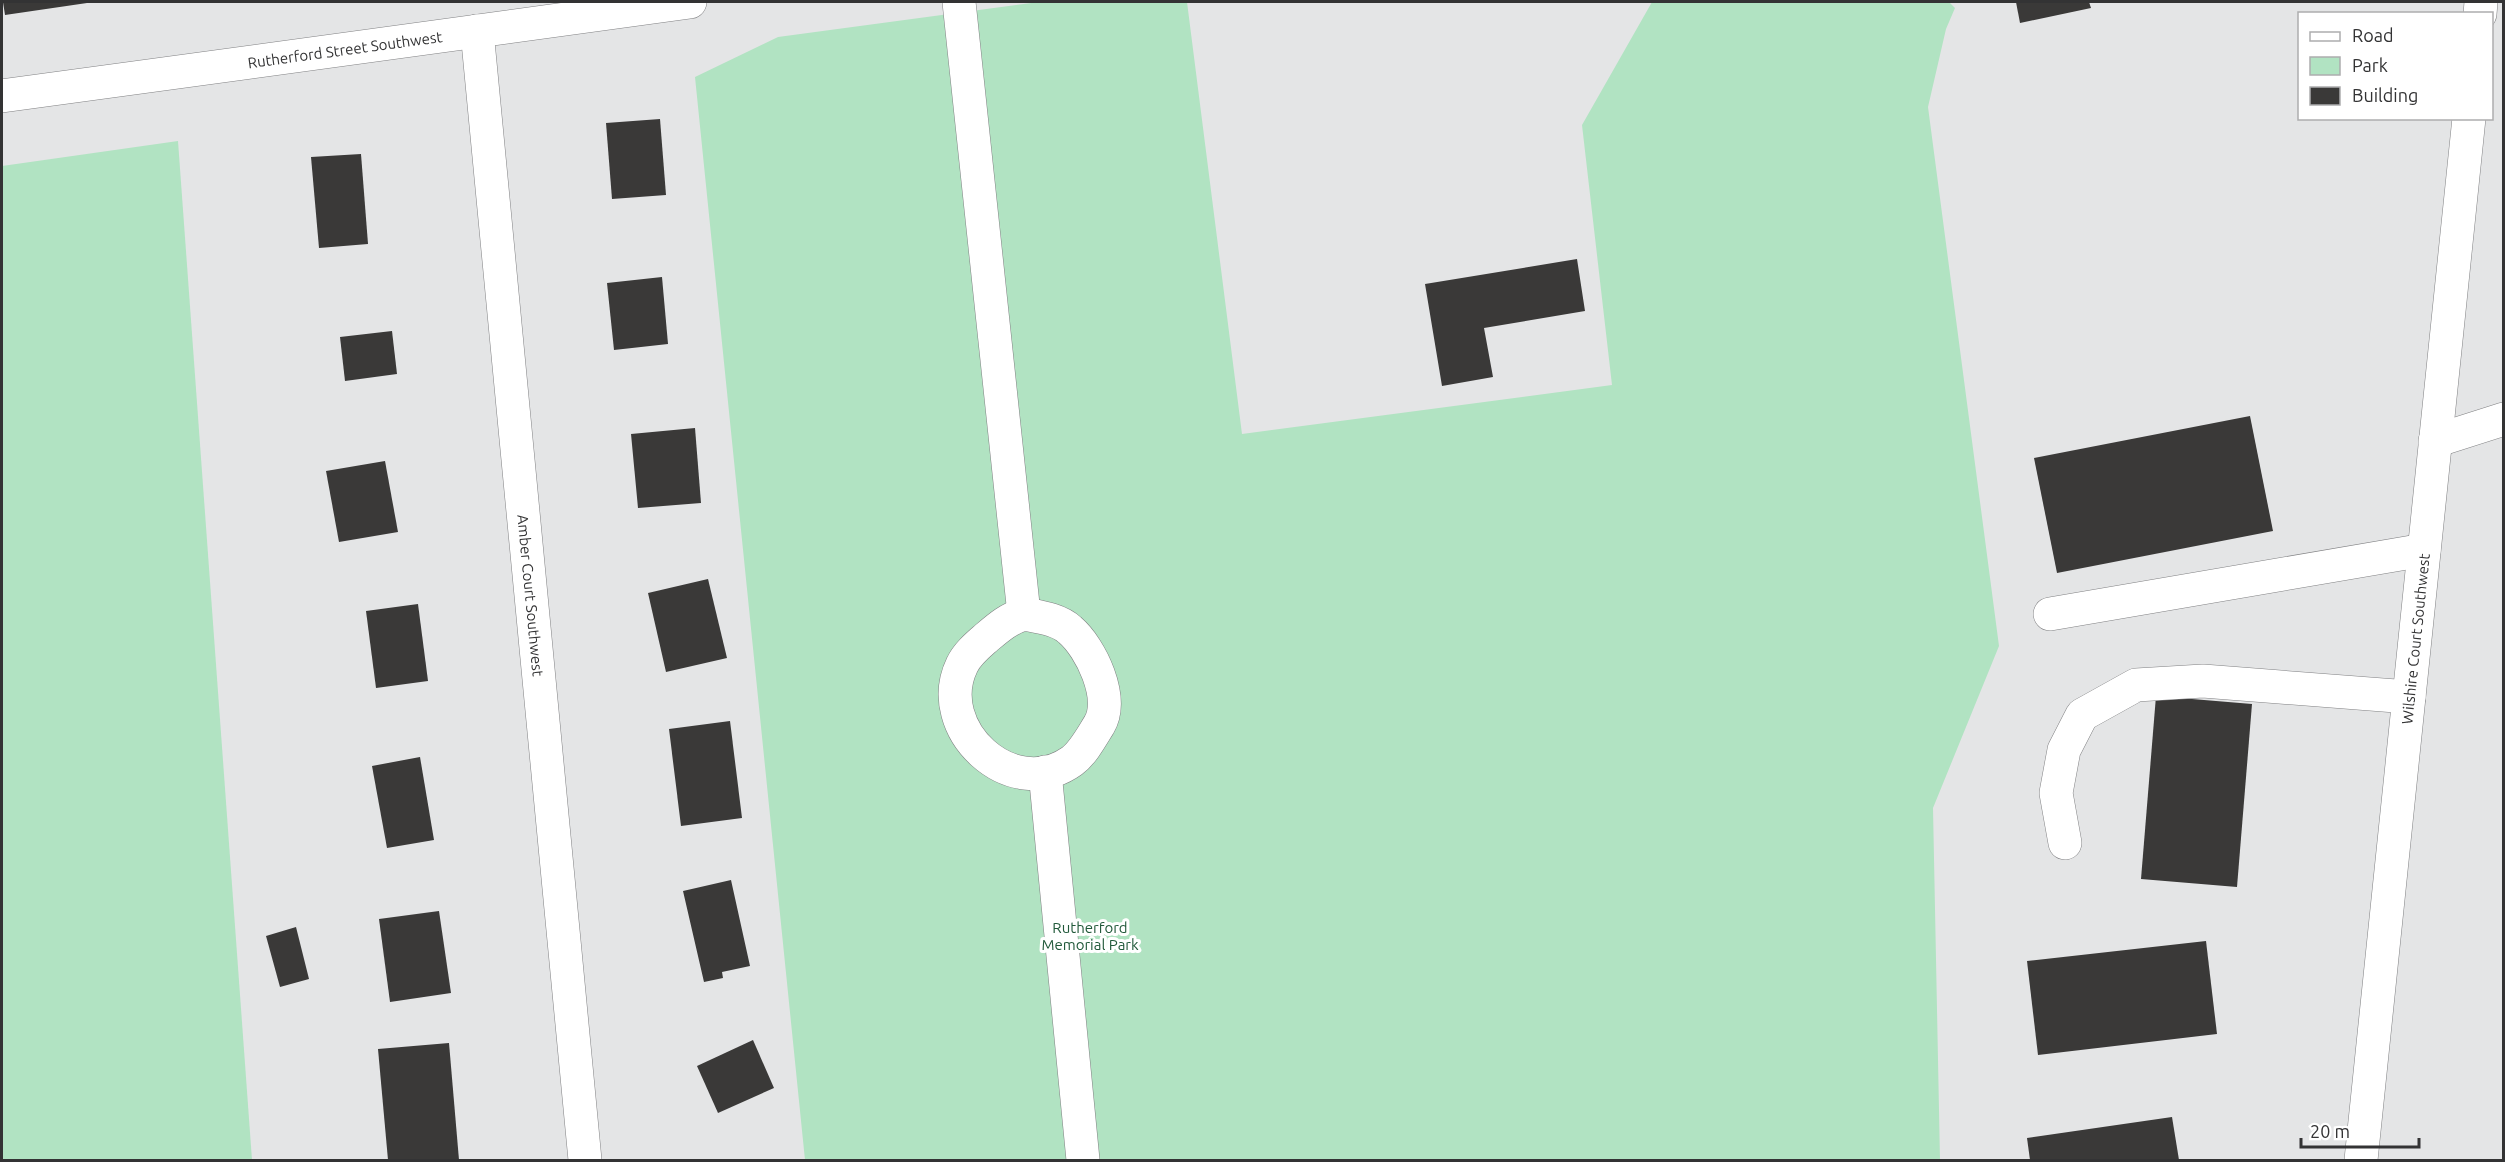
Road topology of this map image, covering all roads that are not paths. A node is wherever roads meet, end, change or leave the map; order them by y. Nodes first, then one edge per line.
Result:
1 (690, 2) edge
2 (959, 2) edge
3 (477, 31) junction
4 (2, 96) edge
5 (2469, 120) edge
6 (2504, 419) edge
7 (2435, 441) junction
8 (2424, 550) junction
9 (1024, 614) junction
10 (2050, 614) dead end
11 (2409, 697) junction
12 (1045, 772) junction
13 (2065, 843) dead end
14 (585, 1161) edge
15 (1083, 1161) edge
16 (2361, 1161) edge

1 - 3 street, Rutherford Street Southwest
2 - 9 street
3 - 4 street, Rutherford Street Southwest
3 - 14 street, Amber Court Southwest
5 - 7 street, Wilshire Court Southwest
6 - 7 street
7 - 8 street, Wilshire Court Southwest
8 - 10 street
8 - 11 street, Wilshire Court Southwest
9 - 12 street
9 - 12 street
11 - 13 street
11 - 16 street, Wilshire Court Southwest
12 - 15 street

